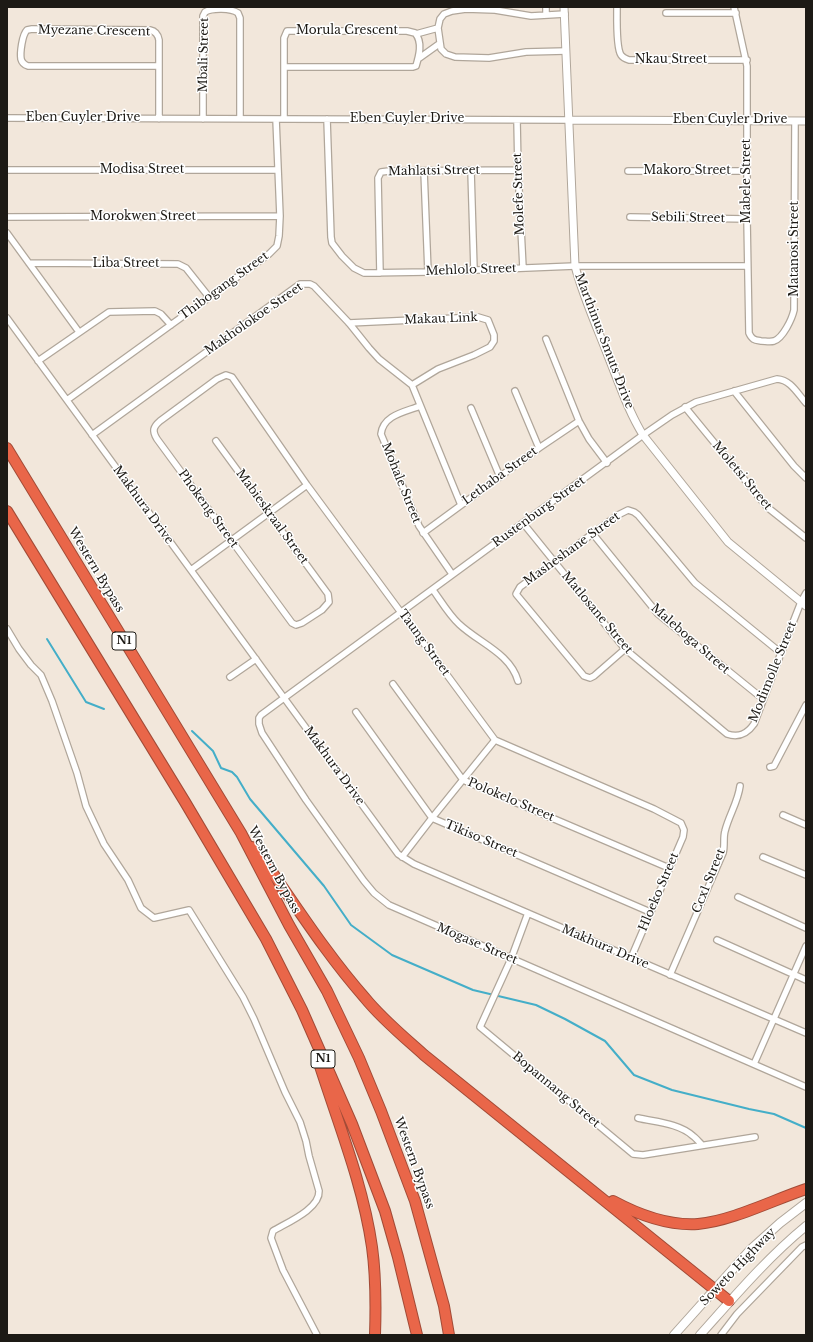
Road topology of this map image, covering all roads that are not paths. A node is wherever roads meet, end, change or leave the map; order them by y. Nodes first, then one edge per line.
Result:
1 (546, 7) edge
2 (617, 7) edge
3 (734, 7) edge
4 (565, 10) edge
5 (666, 13) dead end
6 (736, 13) junction
7 (546, 15) junction
8 (438, 28) junction
9 (416, 34) junction
10 (439, 44) junction
11 (566, 51) junction
12 (418, 59) junction
13 (746, 60) junction
14 (158, 66) junction
15 (284, 67) junction
16 (7, 118) edge
17 (158, 119) junction
18 (203, 119) junction
19 (240, 119) junction
20 (276, 119) junction
21 (284, 119) junction
22 (327, 119) junction
23 (517, 120) junction
24 (569, 120) junction
25 (748, 120) junction
26 (795, 121) junction
27 (806, 121) edge
28 (7, 170) edge
29 (278, 170) junction
30 (518, 170) junction
31 (628, 170) dead end
32 (424, 171) junction
33 (471, 171) junction
34 (746, 171) junction
35 (280, 216) junction
36 (7, 217) edge
37 (630, 217) dead end
38 (746, 219) junction
39 (7, 233) edge
40 (29, 263) junction
41 (575, 266) junction
42 (747, 266) junction
43 (523, 268) junction
44 (474, 270) junction
45 (428, 272) junction
46 (380, 273) junction
47 (209, 297) junction
48 (7, 318) edge
49 (349, 323) junction
50 (171, 325) junction
51 (79, 332) junction
52 (749, 333) joint
53 (546, 339) dead end
54 (38, 361) junction
55 (232, 377) joint
56 (412, 386) junction
57 (515, 390) dead end
58 (734, 391) junction
59 (67, 400) junction
60 (806, 403) edge
61 (420, 406) junction
62 (685, 407) junction
63 (471, 408) dead end
64 (579, 422) junction
65 (92, 435) junction
66 (643, 435) junction
67 (216, 441) dead end
68 (7, 444) edge
69 (7, 448) edge
70 (539, 448) junction
71 (607, 463) junction
72 (18, 466) junction
73 (500, 477) junction
74 (806, 478) edge
75 (307, 485) junction
76 (461, 505) junction
77 (7, 511) edge
78 (269, 512) junction
79 (523, 523) junction
80 (424, 533) junction
81 (593, 534) junction
82 (806, 538) edge
83 (231, 540) junction
84 (554, 562) junction
85 (191, 570) junction
86 (452, 574) junction
87 (433, 590) junction
88 (806, 593) edge
89 (328, 594) joint
90 (804, 604) edge
91 (401, 612) junction
92 (7, 629) edge
93 (625, 649) junction
94 (780, 653) junction
95 (256, 659) junction
96 (230, 677) dead end
97 (518, 682) dead end
98 (393, 684) dead end
99 (284, 698) junction
100 (763, 700) junction
101 (806, 705) edge
102 (356, 712) dead end
103 (737, 736) joint
104 (495, 740) junction
105 (770, 767) dead end
106 (463, 780) junction
107 (740, 786) dead end
108 (783, 815) dead end
109 (432, 818) junction
110 (806, 826) edge
111 (241, 833) junction
112 (402, 857) junction
113 (763, 857) dead end
114 (669, 868) junction
115 (806, 875) edge
116 (738, 897) dead end
117 (650, 912) junction
118 (528, 913) junction
119 (806, 928) edge
120 (717, 940) dead end
121 (806, 946) edge
122 (631, 958) junction
123 (511, 959) junction
124 (793, 974) junction
125 (670, 975) junction
126 (806, 980) edge
127 (302, 1010) junction
128 (774, 1019) junction
129 (806, 1033) edge
130 (754, 1064) junction
131 (806, 1087) edge
132 (638, 1118) dead end
133 (755, 1137) dead end
134 (702, 1145) junction
135 (550, 1156) junction
136 (806, 1189) edge
137 (806, 1203) edge
138 (806, 1226) edge
139 (806, 1245) edge
140 (714, 1290) junction
141 (729, 1301) junction
142 (317, 1335) edge
143 (375, 1335) edge
144 (417, 1335) edge
145 (449, 1335) edge
146 (674, 1335) edge
147 (700, 1335) edge
148 (721, 1335) edge

1 - 7 street
2 - 13 street, Nkau Street
3 - 6 street, Mabele Street
4 - 7 street
4 - 11 street, Marthinus Smuts Drive
5 - 6 street
6 - 13 street, Mabele Street
7 - 8 street
8 - 9 street
8 - 10 street
9 - 12 street, Morula Crescent
9 - 15 street, Morula Crescent
10 - 11 street
10 - 12 street
11 - 24 street, Marthinus Smuts Drive
12 - 15 street
13 - 25 street, Mabele Street
14 - 14 street, Myezane Crescent
14 - 17 street
15 - 21 street
16 - 17 street, Eben Cuyler Drive
17 - 18 street, Eben Cuyler Drive
18 - 19 street, Eben Cuyler Drive
18 - 19 street, Mbali Street
19 - 20 street, Eben Cuyler Drive
20 - 21 street, Eben Cuyler Drive
20 - 29 street, Thibogang Street
21 - 22 street, Eben Cuyler Drive
22 - 23 street, Eben Cuyler Drive
22 - 46 street, Mehlolo Street
23 - 24 street, Eben Cuyler Drive
23 - 30 street, Molefe Street
24 - 25 street, Eben Cuyler Drive
24 - 41 street, Marthinus Smuts Drive
25 - 26 street, Eben Cuyler Drive
25 - 34 street, Mabele Street
26 - 27 street, Eben Cuyler Drive
26 - 52 street, Matanosi Street
28 - 29 street, Modisa Street
29 - 35 street, Thibogang Street
30 - 33 street, Mahlatsi Street
30 - 43 street, Molefe Street
31 - 34 street, Makoro Street
32 - 33 street, Mahlatsi Street
32 - 45 street
32 - 46 street, Mahlatsi Street
33 - 44 street
34 - 38 street, Mabele Street
35 - 36 street, Morokwen Street
35 - 47 street, Thibogang Street
37 - 38 street, Sebili Street
38 - 42 street, Mabele Street
39 - 40 street
40 - 47 street, Liba Street
40 - 51 street
41 - 42 street, Mehlolo Street
41 - 43 street, Mehlolo Street
41 - 66 street, Marthinus Smuts Drive
42 - 52 street, Mabele Street
43 - 44 street, Mehlolo Street
44 - 45 street, Mehlolo Street
45 - 46 street, Mehlolo Street
47 - 50 street, Thibogang Street
48 - 54 street, Makhura Drive
49 - 56 street, Makholokoe Street
49 - 56 street, Makau Link
49 - 65 street, Makholokoe Street
50 - 51 street
50 - 59 street, Thibogang Street
51 - 54 street
53 - 64 street
54 - 59 street, Makhura Drive
55 - 75 street, Taung Street
55 - 83 street, Phokeng Street
56 - 61 street, Makholokoe Street
57 - 70 street
58 - 60 street, Rustenburg Street
58 - 62 street, Rustenburg Street
58 - 74 street
59 - 65 street, Makhura Drive
61 - 76 street, Makholokoe Street
61 - 80 street, Mohale Street
62 - 66 street, Rustenburg Street
62 - 82 street, Moletsi Street
63 - 73 street
64 - 70 street, Lethaba Street
64 - 71 street
65 - 85 street, Makhura Drive
66 - 71 street, Rustenburg Street
66 - 90 street, Marthinus Smuts Drive
67 - 78 street, Mabieskraal Street
68 - 72 highway
69 - 72 highway, Western Bypass / N1
70 - 73 street, Lethaba Street
71 - 79 street, Rustenburg Street
72 - 111 highway, Western Bypass / N1
73 - 76 street, Lethaba Street
75 - 78 street
75 - 91 street, Taung Street
76 - 80 street, Lethaba Street
77 - 127 highway, N1
78 - 83 street
78 - 89 street, Mabieskraal Street
79 - 84 street, Matlosane Street
79 - 86 street, Rustenburg Street
80 - 86 street, Mohale Street
81 - 84 street, Masheshane Street
81 - 94 street, Masheshane Street
81 - 100 street, Maleboga Street
83 - 85 street
83 - 89 street, Phokeng Street
84 - 93 street, Matlosane Street
84 - 93 street, Masheshane Street
85 - 95 street, Makhura Drive
86 - 87 street, Rustenburg Street
87 - 91 street, Rustenburg Street
87 - 97 street
88 - 90 street
90 - 94 street, Modimolle Street
91 - 99 street, Rustenburg Street
91 - 104 street, Taung Street
92 - 142 street
93 - 103 street, Matlosane Street
94 - 100 street, Modimolle Street
95 - 96 street
95 - 99 street, Makhura Drive
98 - 106 street, Polokelo Street
99 - 112 street, Makhura Drive
99 - 123 street, Mogase Street
100 - 103 street, Modimolle Street
101 - 105 street
102 - 109 street, Tikiso Street
104 - 106 street
104 - 114 street, Hloeko Street
106 - 109 street
106 - 114 street, Polokelo Street
107 - 125 street, Ccx1 Street
108 - 110 street
109 - 112 street
109 - 117 street, Tikiso Street
111 - 135 highway
111 - 145 highway, Western Bypass / N1
112 - 118 street, Makhura Drive
113 - 115 street
114 - 117 street, Hloeko Street
116 - 119 street
117 - 122 street, Hloeko Street
118 - 122 street, Makhura Drive
118 - 123 street, Bopannang Street
120 - 124 street
121 - 124 street
122 - 125 street, Makhura Drive
123 - 130 street, Mogase Street
123 - 134 street, Bopannang Street
124 - 126 street
124 - 128 street
125 - 128 street, Makhura Drive
127 - 143 highway
127 - 144 highway, N1
128 - 129 street, Makhura Drive
128 - 130 street
130 - 131 street, Mogase Street
132 - 134 street
133 - 134 street, Bopannang Street
135 - 136 highway
135 - 140 highway
137 - 140 main road, Soweto Highway
138 - 141 main road, Soweto Highway
139 - 148 street
140 - 141 highway
140 - 146 main road, Soweto Highway
141 - 147 main road, Soweto Highway

